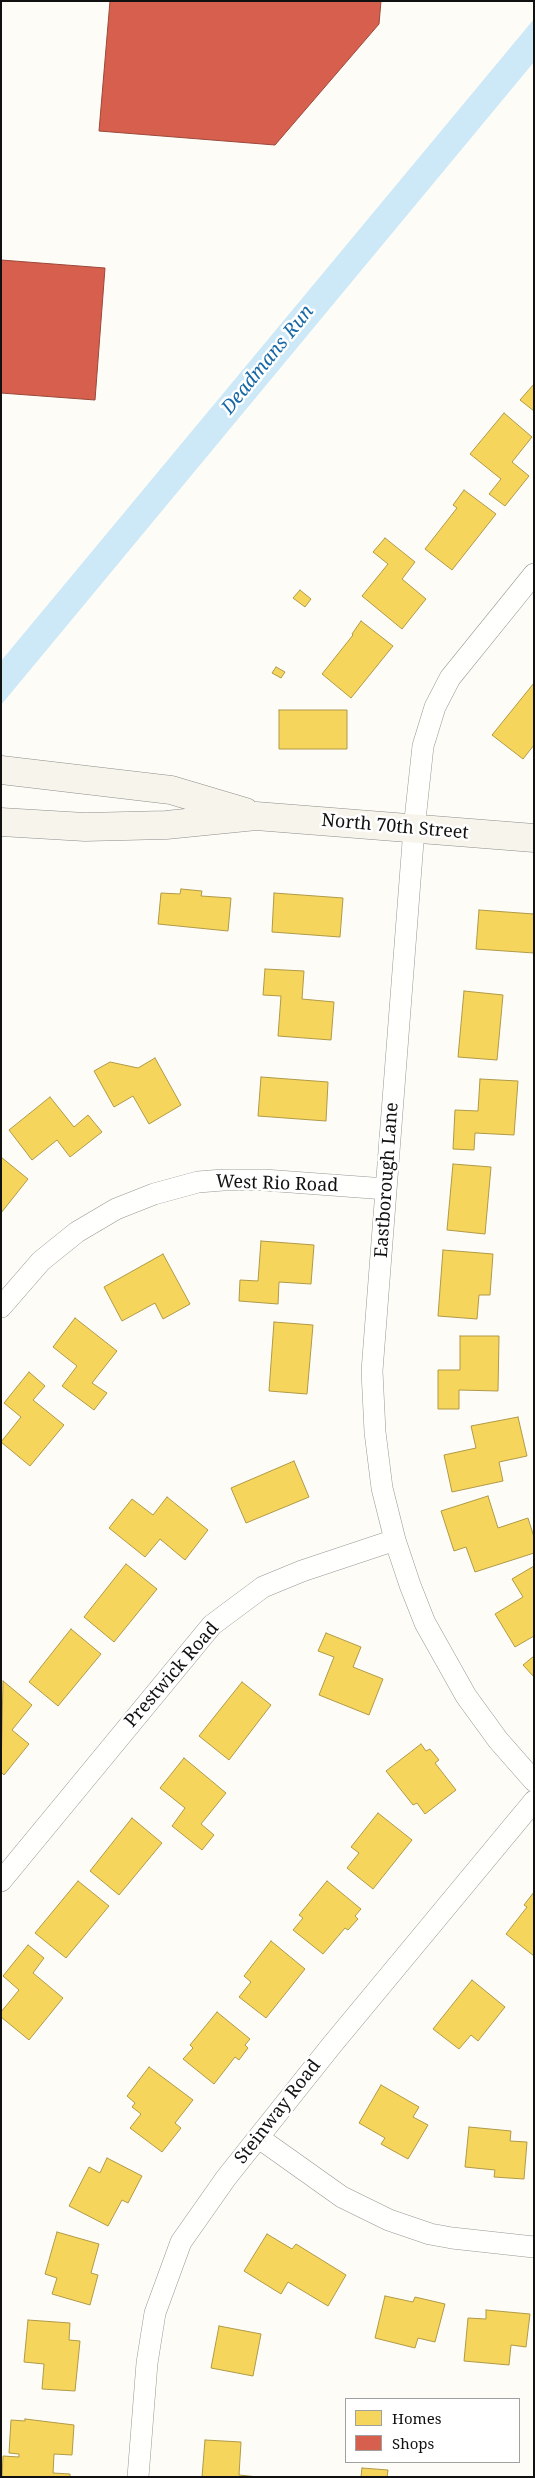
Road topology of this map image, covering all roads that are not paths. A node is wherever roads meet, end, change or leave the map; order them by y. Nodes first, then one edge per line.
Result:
1 (534, 574) edge
2 (1, 770) edge
3 (256, 816) junction
4 (1, 822) edge
5 (414, 829) junction
6 (534, 838) edge
7 (386, 1189) junction
8 (1, 1307) edge
9 (394, 1540) junction
10 (534, 1781) edge
11 (534, 1801) edge
12 (1, 1881) edge
13 (259, 2138) junction
14 (534, 2247) edge
15 (138, 2477) edge

1 - 5 street, Eastborough Lane
2 - 3 main road, North 70th Street
3 - 4 main road, North 70th Street
3 - 5 main road, North 70th Street
5 - 6 main road, North 70th Street
5 - 7 street, Eastborough Lane
7 - 8 street, West Rio Road
7 - 9 street, Eastborough Lane
9 - 10 street, Eastborough Lane
9 - 12 street, Prestwick Road
11 - 13 street, Steinway Road
13 - 14 street
13 - 15 street, Steinway Road

